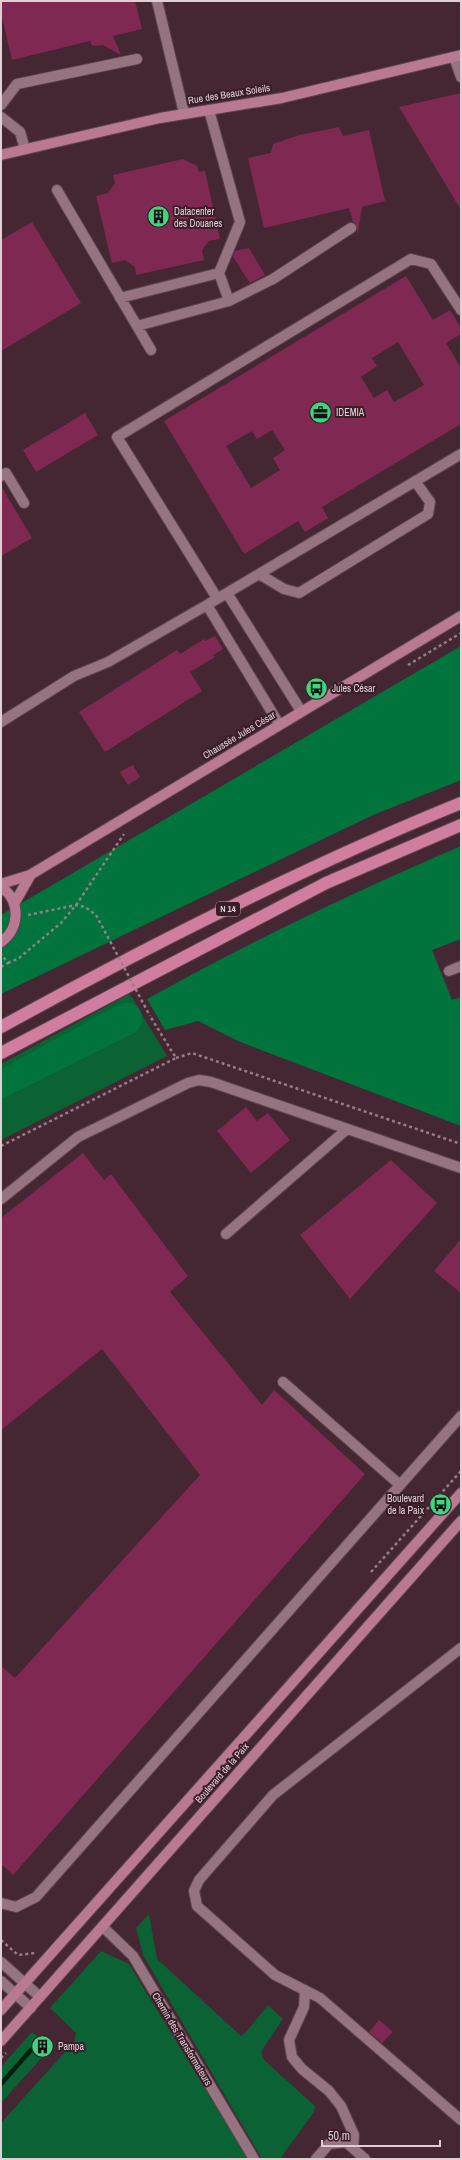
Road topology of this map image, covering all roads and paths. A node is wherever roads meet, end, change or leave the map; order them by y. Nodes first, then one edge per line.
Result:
1 (157, 1) edge
2 (457, 56) edge
3 (137, 59) dead end
4 (461, 77) edge
5 (1, 105) edge
6 (209, 110) junction
7 (184, 114) junction
8 (1, 117) edge
9 (25, 149) junction
10 (1, 155) edge
11 (57, 190) dead end
12 (351, 228) dead end
13 (219, 273) junction
14 (120, 298) junction
15 (229, 302) junction
16 (461, 310) edge
17 (137, 326) junction
18 (151, 350) dead end
19 (461, 454) edge
20 (1, 476) edge
21 (415, 482) junction
22 (24, 503) dead end
23 (259, 574) junction
24 (227, 593) junction
25 (217, 598) junction
26 (207, 605) junction
27 (461, 616) edge
28 (461, 633) edge
29 (402, 668) dead end
30 (301, 711) junction
31 (1, 722) edge
32 (279, 724) junction
33 (461, 803) edge
34 (461, 825) edge
35 (130, 829) dead end
36 (30, 875) junction
37 (1, 884) edge
38 (1, 887) edge
39 (14, 904) junction
40 (76, 905) junction
41 (16, 918) junction
42 (1, 942) edge
43 (1, 954) edge
44 (8, 963) junction
45 (461, 966) edge
46 (1, 967) edge
47 (449, 971) dead end
48 (1, 1027) edge
49 (1, 1053) edge
50 (176, 1058) junction
51 (346, 1130) junction
52 (461, 1144) edge
53 (1, 1146) edge
54 (461, 1168) edge
55 (1, 1199) edge
56 (226, 1234) dead end
57 (283, 1382) dead end
58 (461, 1416) edge
59 (400, 1485) junction
60 (461, 1493) edge
61 (461, 1521) edge
62 (461, 1648) edge
63 (1, 1903) edge
64 (103, 1927) junction
65 (1, 1940) edge
66 (35, 1953) dead end
67 (1, 1962) edge
68 (1, 1981) edge
69 (25, 1984) junction
70 (305, 1990) junction
71 (16, 1994) junction
72 (40, 1997) junction
73 (31, 2008) junction
74 (1, 2010) edge
75 (1, 2041) edge
76 (461, 2120) edge
77 (353, 2148) junction
78 (254, 2159) edge
79 (316, 2159) edge
80 (365, 2159) edge

1 - 7 street
2 - 4 street
2 - 6 main road, Rue des Beaux Soleils
3 - 5 street
6 - 7 main road, Rue des Beaux Soleils
6 - 13 street
7 - 9 main road, Rue des Beaux Soleils
8 - 9 street
9 - 10 main road, Rue des Beaux Soleils
11 - 14 street
12 - 15 street
13 - 14 street
13 - 15 street
14 - 17 street
15 - 17 street
16 - 25 street
17 - 18 street
19 - 21 street
20 - 22 street
21 - 23 street
21 - 23 street
23 - 24 street
24 - 25 street
24 - 30 street
25 - 26 street
26 - 31 street
26 - 32 street
27 - 30 main road, Chaussée Jules César
28 - 29 path
30 - 32 main road, Chaussée Jules César
32 - 36 main road, Chaussée Jules César
33 - 48 highway, N 14
34 - 49 highway, N 14
35 - 40 path
36 - 37 main road, Chaussée Jules César
36 - 39 main road, Chaussée Jules César
38 - 39 main road
39 - 41 main road
40 - 41 path
40 - 44 path
40 - 50 path, bridge
41 - 42 main road
43 - 44 path
44 - 46 path
45 - 47 street
50 - 52 path
50 - 53 path
51 - 54 street
51 - 55 street
51 - 56 street
57 - 59 street
58 - 59 street
59 - 63 street
60 - 69 main road, Boulevard de la Paix
61 - 64 main road, Boulevard de la Paix
62 - 70 street
64 - 72 main road, Boulevard de la Paix
64 - 78 street, Chemin des Transformateurs
65 - 66 path
67 - 69 street
68 - 71 street
69 - 71 main road, Boulevard de la Paix
69 - 72 street
70 - 76 street
70 - 77 street
71 - 73 street
71 - 74 main road, Boulevard de la Paix
72 - 73 main road, Boulevard de la Paix
73 - 75 main road, Boulevard de la Paix
77 - 79 street
77 - 80 street

